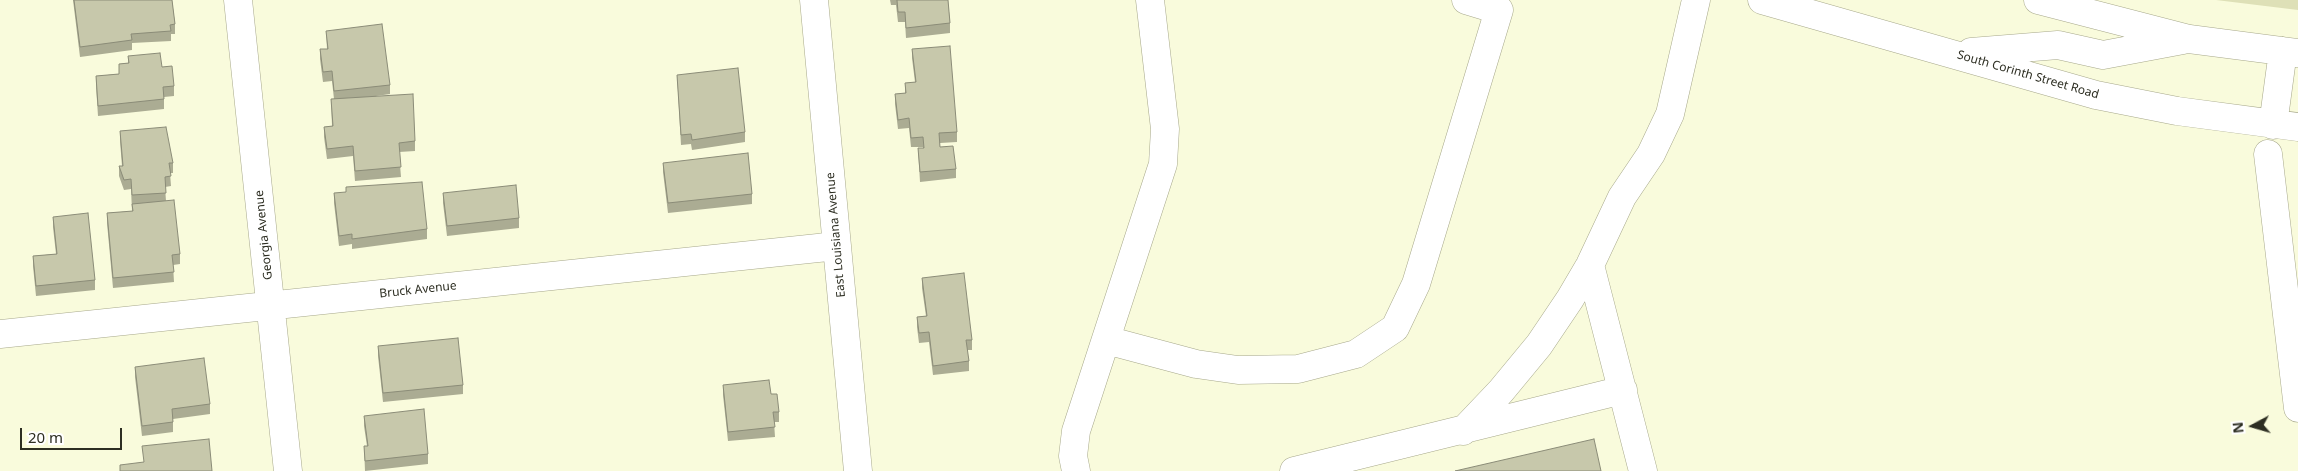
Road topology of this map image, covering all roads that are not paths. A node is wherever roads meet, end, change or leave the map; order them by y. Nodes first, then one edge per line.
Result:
1 (238, 0) edge
2 (814, 0) edge
3 (1150, 0) edge
4 (1466, 0) edge
5 (1696, 0) edge
6 (1762, 0) edge
7 (2038, 0) edge
8 (2189, 39) junction
9 (2290, 52) edge
10 (1955, 54) junction
11 (2286, 126) edge
12 (2268, 154) dead end
13 (837, 246) junction
14 (1590, 265) junction
15 (271, 305) junction
16 (0, 334) edge
17 (1106, 340) junction
18 (1623, 390) junction
19 (2298, 408) edge
20 (1462, 431) junction
21 (288, 471) edge
22 (858, 471) edge
23 (1076, 471) edge
24 (1294, 471) edge
25 (1643, 471) edge

1 - 15 street, Georgia Avenue
2 - 13 street, East Louisiana Avenue
3 - 17 street
4 - 17 street
5 - 14 street
6 - 10 street, South Corinth Street Road
7 - 8 street
8 - 9 street
8 - 10 street
9 - 11 street
10 - 11 street, South Corinth Street Road
12 - 19 street
13 - 15 street, Bruck Avenue
13 - 22 street, East Louisiana Avenue
14 - 18 street
14 - 20 street
15 - 16 street, Bruck Avenue
15 - 21 street, Georgia Avenue
17 - 23 street
18 - 20 street
18 - 25 street
20 - 24 street

